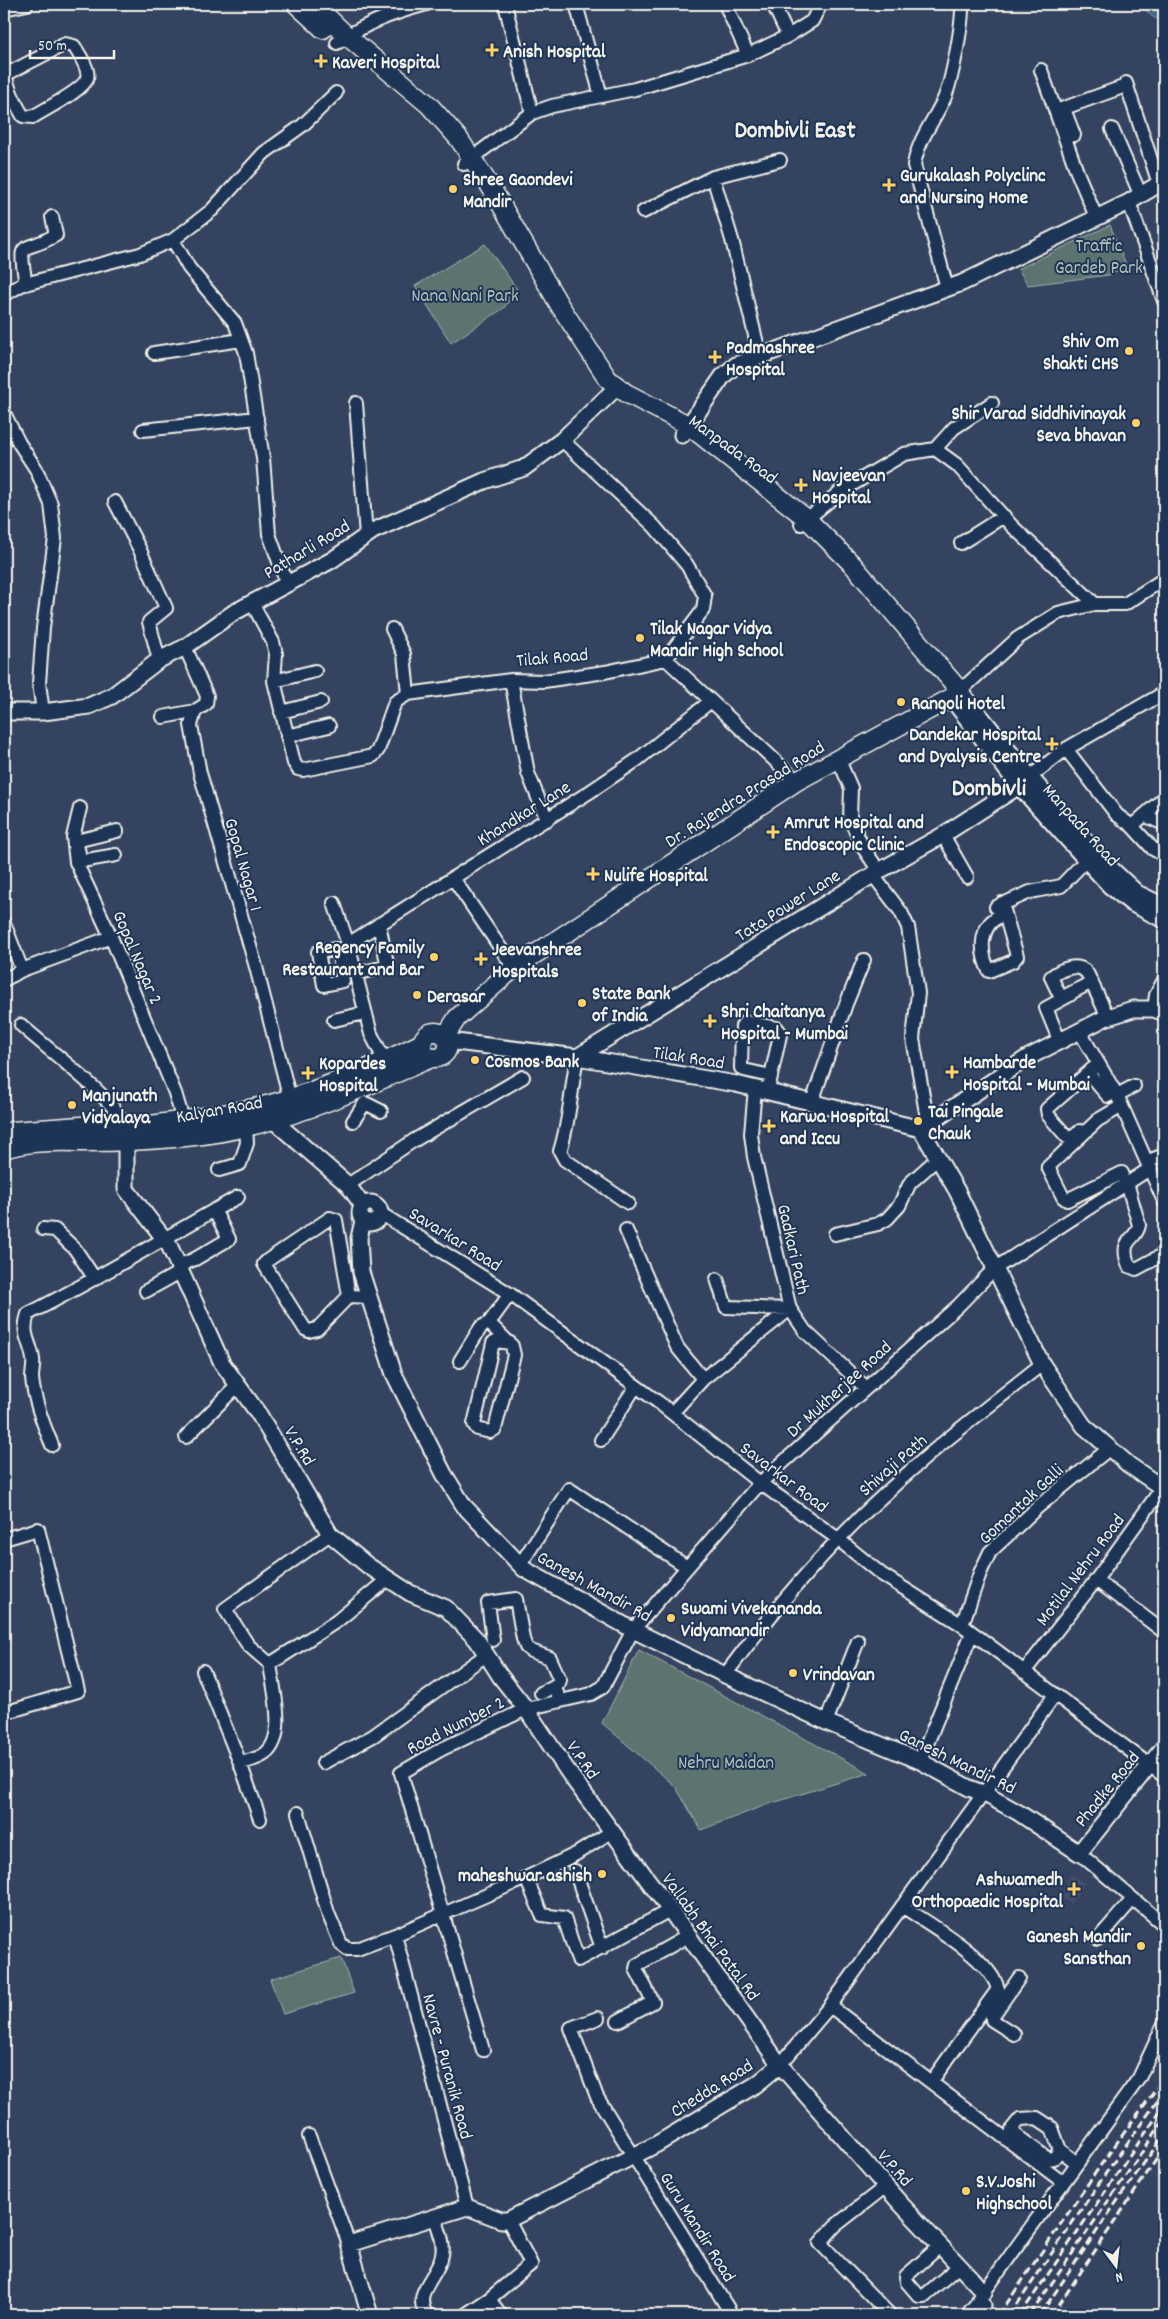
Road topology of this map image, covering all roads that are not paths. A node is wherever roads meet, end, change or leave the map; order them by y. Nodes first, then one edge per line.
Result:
1 (26, 4) edge
2 (302, 4) edge
3 (427, 4) edge
4 (505, 4) edge
5 (576, 4) edge
6 (725, 4) edge
7 (773, 4) edge
8 (822, 4) edge
9 (962, 4) edge
10 (4, 9) edge
11 (788, 36) junction
12 (342, 39) junction
13 (748, 55) junction
14 (4, 70) edge
15 (1041, 70) dead end
16 (336, 93) dead end
17 (601, 96) junction
18 (1060, 110) junction
19 (532, 113) junction
20 (1112, 129) dead end
21 (1074, 135) dead end
22 (780, 160) dead end
23 (468, 161) junction
24 (713, 177) junction
25 (1162, 182) edge
26 (1135, 199) junction
27 (643, 212) dead end
28 (52, 217) dead end
29 (1096, 217) junction
30 (173, 240) junction
31 (26, 284) junction
32 (947, 288) junction
33 (4, 295) edge
34 (1164, 301) edge
35 (241, 340) junction
36 (154, 352) dead end
37 (760, 356) junction
38 (614, 391) junction
39 (356, 403) dead end
40 (992, 403) dead end
41 (4, 413) edge
42 (257, 418) junction
43 (143, 430) dead end
44 (685, 430) junction
45 (562, 440) junction
46 (935, 449) junction
47 (115, 502) dead end
48 (1004, 516) junction
49 (804, 522) junction
50 (366, 536) junction
51 (961, 543) dead end
52 (1164, 579) edge
53 (287, 584) junction
54 (252, 603) junction
55 (1095, 604) junction
56 (392, 629) dead end
57 (185, 647) junction
58 (666, 659) junction
59 (159, 660) junction
60 (315, 671) dead end
61 (511, 680) junction
62 (274, 681) junction
63 (1164, 693) edge
64 (408, 694) junction
65 (955, 695) junction
66 (319, 701) dead end
67 (711, 701) junction
68 (194, 711) junction
69 (281, 711) junction
70 (4, 712) edge
71 (43, 712) junction
72 (163, 716) dead end
73 (329, 726) dead end
74 (287, 736) junction
75 (1066, 749) junction
76 (838, 758) junction
77 (797, 781) junction
78 (1024, 781) junction
79 (1164, 798) edge
80 (80, 808) dead end
81 (1144, 815) junction
82 (547, 820) junction
83 (1164, 824) edge
84 (1132, 826) junction
85 (117, 831) dead end
86 (943, 835) junction
87 (116, 855) dead end
88 (1090, 855) junction
89 (1164, 855) edge
90 (79, 862) junction
91 (876, 873) junction
92 (966, 877) dead end
93 (453, 878) junction
94 (334, 903) dead end
95 (1164, 906) edge
96 (1004, 907) junction
97 (1164, 920) edge
98 (4, 923) edge
99 (379, 924) junction
100 (978, 936) dead end
101 (111, 937) junction
102 (348, 944) junction
103 (864, 960) dead end
104 (514, 968) junction
105 (1024, 968) dead end
106 (350, 969) junction
107 (22, 970) junction
108 (4, 980) edge
109 (1164, 980) edge
110 (1092, 982) dead end
111 (1159, 1011) edge
112 (366, 1013) junction
113 (735, 1016) dead end
114 (1107, 1018) junction
115 (334, 1020) dead end
116 (21, 1025) dead end
117 (1080, 1032) junction
118 (1060, 1042) junction
119 (437, 1044) junction
120 (738, 1047) junction
121 (577, 1057) junction
122 (385, 1061) junction
123 (1098, 1064) junction
124 (1088, 1073) junction
125 (524, 1077) dead end
126 (736, 1084) junction
127 (764, 1085) junction
128 (1134, 1086) dead end
129 (362, 1096) junction
130 (290, 1099) junction
131 (1116, 1099) junction
132 (812, 1102) junction
133 (381, 1111) dead end
134 (183, 1120) junction
135 (274, 1121) junction
136 (353, 1121) dead end
137 (122, 1123) junction
138 (925, 1126) junction
139 (246, 1127) junction
140 (4, 1134) edge
141 (126, 1142) junction
142 (4, 1148) edge
143 (1164, 1155) edge
144 (937, 1159) junction
145 (1149, 1164) junction
146 (219, 1170) dead end
147 (1125, 1178) junction
148 (1107, 1181) junction
149 (348, 1185) junction
150 (1112, 1193) junction
151 (238, 1198) dead end
152 (1164, 1200) edge
153 (628, 1203) dead end
154 (214, 1210) junction
155 (380, 1213) joint
156 (363, 1214) junction
157 (43, 1229) dead end
158 (626, 1230) dead end
159 (835, 1234) dead end
160 (163, 1238) junction
161 (1164, 1254) edge
162 (179, 1269) junction
163 (994, 1269) junction
164 (95, 1279) junction
165 (717, 1279) dead end
166 (146, 1291) dead end
167 (510, 1294) junction
168 (349, 1296) junction
169 (369, 1297) junction
170 (790, 1309) junction
171 (489, 1322) junction
172 (510, 1344) junction
173 (460, 1361) dead end
174 (1042, 1364) junction
175 (702, 1379) junction
176 (238, 1385) junction
177 (636, 1386) junction
178 (866, 1388) junction
179 (672, 1413) junction
180 (186, 1437) dead end
181 (601, 1440) dead end
182 (52, 1445) dead end
183 (1110, 1448) junction
184 (760, 1483) junction
185 (1163, 1488) edge
186 (330, 1534) junction
187 (4, 1539) edge
188 (838, 1539) junction
189 (520, 1565) junction
190 (687, 1566) junction
191 (388, 1579) junction
192 (1096, 1580) junction
193 (962, 1625) junction
194 (633, 1630) junction
195 (1164, 1632) edge
196 (972, 1633) junction
197 (858, 1641) dead end
198 (490, 1645) junction
199 (270, 1664) junction
200 (202, 1671) dead end
201 (1024, 1672) junction
202 (725, 1675) junction
203 (554, 1686) junction
204 (541, 1693) dead end
205 (1054, 1696) junction
206 (560, 1700) junction
207 (526, 1709) junction
208 (4, 1713) edge
209 (826, 1722) junction
210 (1164, 1747) edge
211 (920, 1761) junction
212 (323, 1763) dead end
213 (240, 1764) junction
214 (1150, 1765) junction
215 (1164, 1776) edge
216 (985, 1794) junction
217 (298, 1813) dead end
218 (260, 1819) dead end
219 (611, 1832) junction
220 (1079, 1853) junction
221 (575, 1871) dead end
222 (526, 1878) junction
223 (1133, 1899) junction
224 (902, 1906) junction
225 (670, 1910) junction
226 (443, 1913) junction
227 (1164, 1925) edge
228 (395, 1935) junction
229 (688, 1936) junction
230 (1098, 1939) dead end
231 (602, 1948) junction
232 (1019, 1978) dead end
233 (1002, 1992) junction
234 (830, 2006) junction
235 (598, 2018) dead end
236 (618, 2021) dead end
237 (1164, 2024) edge
238 (1014, 2034) dead end
239 (483, 2050) dead end
240 (780, 2065) junction
241 (931, 2082) junction
242 (309, 2136) dead end
243 (1026, 2148) junction
244 (1060, 2150) junction
245 (633, 2156) junction
246 (1077, 2163) junction
247 (1063, 2182) junction
248 (886, 2186) junction
249 (467, 2207) junction
250 (435, 2217) junction
251 (508, 2220) junction
252 (349, 2244) junction
253 (940, 2246) junction
254 (957, 2263) junction
255 (942, 2271) dead end
256 (489, 2299) junction
257 (982, 2303) edge
258 (370, 2315) edge
259 (427, 2315) edge
260 (465, 2315) edge
261 (502, 2315) edge
262 (732, 2315) edge
263 (890, 2315) edge
264 (967, 2315) edge

1 - 10 street
2 - 12 main road, Manpada Road
3 - 12 street
4 - 19 street
5 - 17 street
6 - 13 street
7 - 11 street
8 - 11 street
9 - 32 street
11 - 13 street
12 - 23 main road, Manpada Road
13 - 17 street
14 - 14 street
15 - 18 street
16 - 30 street
17 - 19 street
18 - 21 street
18 - 25 street
18 - 29 street
19 - 23 street
20 - 26 street
22 - 24 street
23 - 38 main road, Manpada Road
24 - 27 street
24 - 37 street
25 - 26 street
26 - 29 street
26 - 34 street
28 - 31 street
29 - 32 street
30 - 31 street
30 - 35 street
31 - 33 street
32 - 37 street
35 - 36 street
35 - 42 street
37 - 44 street
38 - 44 main road, Manpada Road
38 - 45 street, Patharli Road
39 - 50 street
40 - 46 street
41 - 71 street
42 - 43 street
42 - 53 street
44 - 49 main road, Manpada Road
45 - 50 street, Patharli Road
45 - 58 street
46 - 48 street
46 - 49 street
47 - 59 street
48 - 51 street
48 - 55 street
49 - 65 main road, Manpada Road
50 - 53 street, Patharli Road
52 - 55 street
53 - 54 street, Patharli Road
54 - 57 street, Patharli Road
54 - 62 street
55 - 65 street
56 - 64 street
57 - 59 street, Patharli Road
57 - 68 street
58 - 61 street, Tilak Road
58 - 67 street
59 - 71 street, Patharli Road
60 - 62 street
61 - 64 street, Tilak Road
61 - 82 street
62 - 69 street
63 - 75 street, Tata Power Lane
64 - 74 street
65 - 76 main road, Dr. Rajendra Prasad Road
65 - 78 street, Manpada Road
66 - 69 street
67 - 77 street
67 - 82 street, Khandkar Lane
68 - 72 street
68 - 130 street, Gopal Nagar 1
69 - 74 street
70 - 71 street, Patharli Road
73 - 74 street
75 - 78 street, Tata Power Lane
75 - 84 street
76 - 77 main road, Dr. Rajendra Prasad Road
76 - 91 street
77 - 104 main road, Dr. Rajendra Prasad Road
78 - 86 street, Tata Power Lane
78 - 88 street, Manpada Road
79 - 81 street
80 - 90 street, Gopal Nagar 2
81 - 83 street
81 - 84 street
82 - 93 street, Khandkar Lane
84 - 89 street
85 - 90 street
86 - 91 street, Tata Power Lane
86 - 92 street
87 - 90 street
88 - 95 street, Manpada Road
88 - 96 street
88 - 97 street, Manpada Road
90 - 101 street, Gopal Nagar 2
91 - 121 street, Tata Power Lane
91 - 138 street
93 - 99 street, Khandkar Lane
93 - 104 street
94 - 102 street
96 - 100 street
96 - 105 street
98 - 107 street
99 - 102 street, Khandkar Lane
99 - 106 street
101 - 107 street
101 - 134 street, Gopal Nagar 2
102 - 106 street
103 - 132 street
104 - 119 main road, Dr. Rajendra Prasad Road
106 - 112 street
107 - 108 street
109 - 111 street
110 - 114 street
111 - 114 street
112 - 115 street
112 - 122 street
113 - 120 street
114 - 117 street
114 - 118 street
116 - 137 street
117 - 118 street
117 - 123 street
118 - 138 street
119 - 121 street, Tilak Road
119 - 122 main road, Kalyan Road
119 - 129 main road, Kalyan Road
120 - 126 street
120 - 127 street
120 - 127 street, Gadkari Path
121 - 126 street, Tilak Road
121 - 153 street
122 - 130 main road, Kalyan Road
123 - 124 street
123 - 131 street
124 - 131 street
124 - 131 street
125 - 149 street
126 - 127 street, Tilak Road
127 - 132 street, Tilak Road
127 - 170 street, Gadkari Path
128 - 131 street
129 - 133 street
129 - 135 main road, Kalyan Road
129 - 136 street
130 - 134 main road, Kalyan Road
131 - 145 street
131 - 148 street
132 - 138 street, Tilak Road
134 - 137 main road, Kalyan Road
135 - 139 main road, Kalyan Road
135 - 149 street
137 - 140 main road, Kalyan Road
138 - 144 street
139 - 141 main road, Kalyan Road
139 - 146 street
141 - 142 main road, Kalyan Road
141 - 160 street, V.P.Rd
143 - 145 street
144 - 159 street
144 - 163 street
145 - 147 street
145 - 152 street
147 - 148 street
147 - 150 street, Dr Mukherjee Road
147 - 161 street
148 - 150 street
149 - 156 street
150 - 163 street, Dr Mukherjee Road
151 - 154 street
154 - 160 street
154 - 162 street
155 - 156 street
155 - 167 street, Savarkar Road
156 - 169 street, Ganesh Mandir Rd
157 - 164 street
158 - 175 street
160 - 162 street, V.P.Rd
160 - 164 street
162 - 166 street
162 - 176 street, V.P.Rd
163 - 174 street
163 - 178 street, Dr Mukherjee Road
164 - 182 street
165 - 170 street
167 - 171 street
167 - 177 street, Savarkar Road
168 - 168 street
168 - 169 street
169 - 189 street, Ganesh Mandir Rd
170 - 175 street
170 - 178 street, Gadkari Path
171 - 172 street
171 - 173 street
172 - 172 street
174 - 183 street
174 - 188 street, Shivaji Path
175 - 179 street
176 - 180 street
176 - 186 street, V.P.Rd
177 - 179 street, Savarkar Road
177 - 181 street
178 - 184 street, Dr Mukherjee Road
179 - 184 street, Savarkar Road
183 - 185 street
183 - 193 street, Gomantak Galli
184 - 188 street, Savarkar Road
184 - 190 street, Dr Mukherjee Road
185 - 192 street, Motilal Nehru Road
186 - 191 street, V.P.Rd
186 - 199 street
187 - 208 street
188 - 193 street, Savarkar Road
188 - 202 street, Shivaji Path
189 - 190 street
189 - 194 street, Ganesh Mandir Rd
190 - 194 street, Dr Mukherjee Road
191 - 198 street, V.P.Rd
191 - 199 street
192 - 195 street
192 - 201 street, Motilal Nehru Road
193 - 196 street, Savarkar Road
194 - 202 street, Ganesh Mandir Rd
194 - 206 street
196 - 201 street, Savarkar Road
196 - 211 street
197 - 209 street
198 - 203 street
198 - 207 street, V.P.Rd
198 - 212 street
199 - 213 street
200 - 213 street
201 - 205 street, Savarkar Road
202 - 209 street, Ganesh Mandir Rd
203 - 204 street
203 - 206 street
205 - 214 street, Savarkar Road
205 - 216 street, Chedda Road
206 - 207 street
207 - 219 street, V.P.Rd
207 - 226 street, Road Number 2
209 - 211 street, Ganesh Mandir Rd
210 - 214 street, Phadke Road
211 - 216 street, Ganesh Mandir Rd
213 - 218 street
214 - 215 street, Savarkar Road
214 - 220 street, Phadke Road
216 - 220 street, Ganesh Mandir Rd
216 - 224 street, Chedda Road
217 - 228 street
219 - 222 street
219 - 225 street, Vallabh Bhai Patal Rd
220 - 223 street
221 - 231 street
222 - 226 street
222 - 231 street
223 - 227 street
223 - 230 street
224 - 233 street
224 - 234 street, Chedda Road
225 - 229 street, Vallabh Bhai Patal Rd
225 - 231 street
226 - 228 street
226 - 239 street
228 - 249 street, Navre - Puranik Road
229 - 236 street
229 - 240 street, Vallabh Bhai Patal Rd
232 - 233 street
233 - 238 street
233 - 241 street
234 - 240 street, Chedda Road
234 - 241 street
235 - 245 street, Guru Mandir Road
237 - 246 street
240 - 245 street, Chedda Road
240 - 248 street, V.P.Rd
241 - 243 street
242 - 252 street
243 - 244 street
243 - 244 street
243 - 247 street
244 - 246 street
245 - 251 street, Chedda Road
245 - 262 street, Guru Mandir Road
246 - 247 street
247 - 257 street
248 - 253 street, V.P.Rd
248 - 263 street
249 - 250 street
249 - 251 street
250 - 252 street
250 - 259 street
251 - 256 street
252 - 258 street
253 - 254 street, V.P.Rd
253 - 254 street
254 - 255 street
254 - 257 street, V.P.Rd
256 - 260 street
256 - 261 street
257 - 264 street

